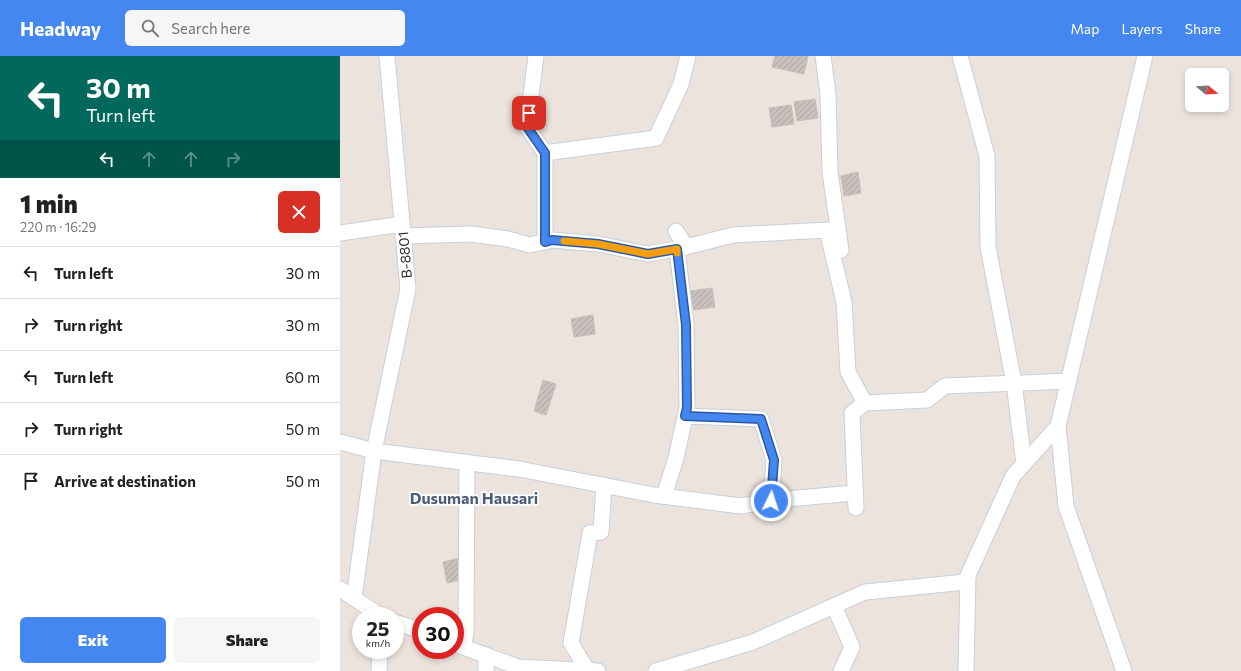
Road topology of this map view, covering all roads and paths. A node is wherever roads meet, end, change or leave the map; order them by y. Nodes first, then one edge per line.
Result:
1 (387, 56) edge
2 (536, 56) edge
3 (688, 56) edge
4 (823, 56) edge
5 (960, 56) edge
6 (1145, 56) edge
7 (545, 153) junction
8 (403, 230) junction
9 (676, 231) dead end
10 (340, 233) edge
11 (545, 242) junction
12 (681, 248) junction
13 (834, 261) junction
14 (1068, 381) junction
15 (1014, 383) junction
16 (865, 403) junction
17 (685, 416) junction
18 (1058, 426) junction
19 (340, 442) edge
20 (374, 451) junction
21 (467, 463) junction
22 (1024, 464) junction
23 (604, 485) junction
24 (855, 493) junction
25 (664, 496) junction
26 (771, 501) junction
27 (856, 508) dead end
28 (968, 576) junction
29 (340, 589) edge
30 (354, 598) junction
31 (834, 606) junction
32 (368, 607) edge
33 (464, 637) edge
34 (464, 648) edge
35 (486, 656) junction
36 (587, 670) edge
37 (486, 671) edge
38 (598, 671) edge
39 (656, 671) edge
40 (841, 671) edge
41 (966, 671) edge
42 (1124, 671) edge

1 - 8 street, B-8801
2 - 7 street
3 - 7 street
4 - 13 street
5 - 15 street
6 - 14 street
7 - 11 street
8 - 10 street
8 - 11 street
8 - 20 street, B-8801
9 - 12 street
11 - 12 street
12 - 13 street
12 - 17 street
13 - 16 street
14 - 15 street
14 - 18 street
15 - 16 street
15 - 22 street
16 - 24 street
17 - 25 street
17 - 26 street
18 - 22 street
18 - 42 street
19 - 20 street
20 - 21 street
20 - 30 street, B-8801
21 - 23 street
21 - 33 street
22 - 28 street
23 - 25 street
23 - 36 street
24 - 26 street
24 - 27 street
25 - 26 street
28 - 31 street
28 - 41 street
29 - 30 street
30 - 32 street
31 - 39 street
31 - 40 street
34 - 35 street
35 - 36 street
35 - 37 street
36 - 38 street

